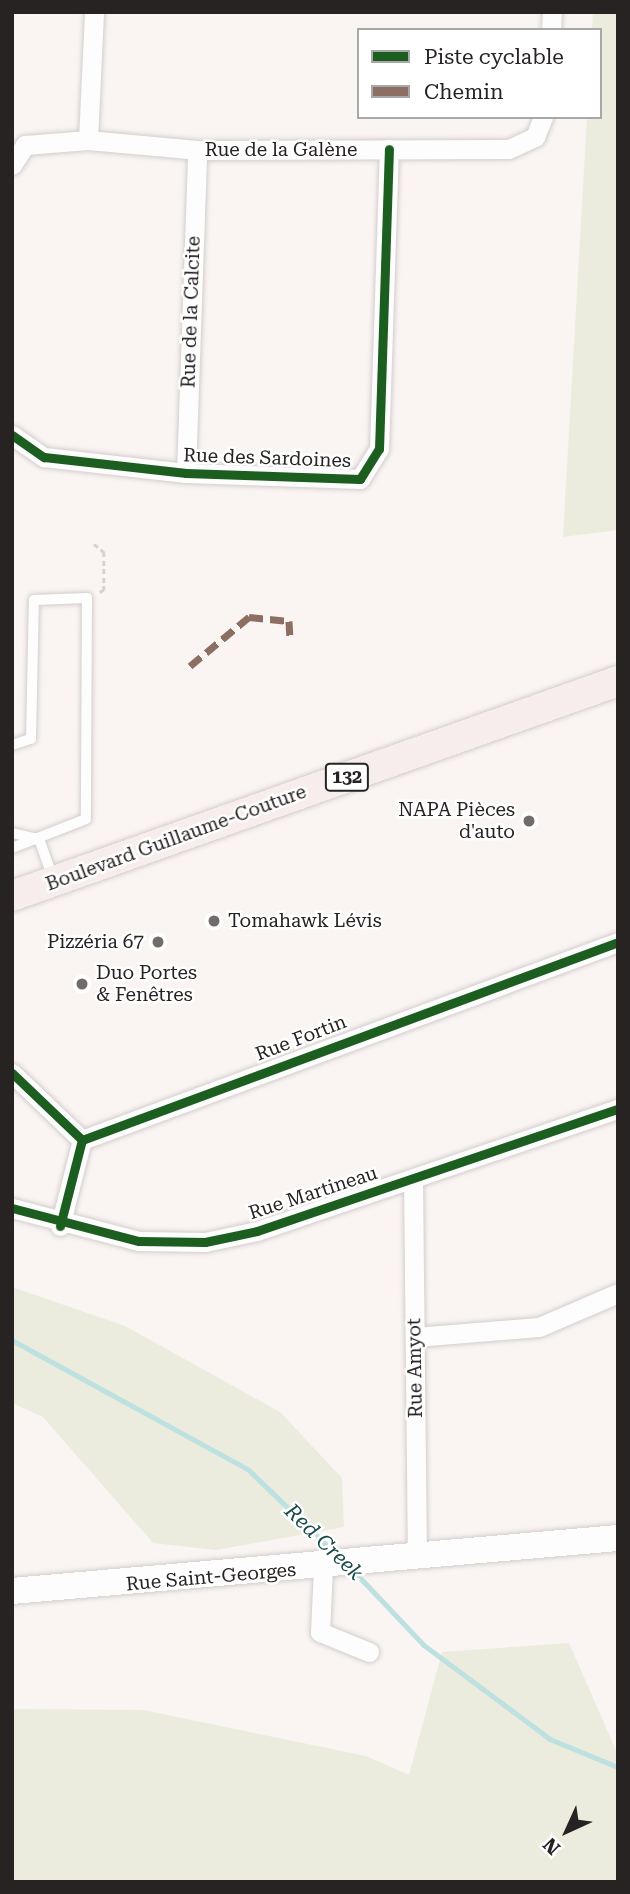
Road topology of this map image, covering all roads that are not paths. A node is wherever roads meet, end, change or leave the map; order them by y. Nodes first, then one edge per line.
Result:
1 (94, 12) edge
2 (542, 119) edge
3 (88, 140) junction
4 (388, 149) junction
5 (197, 150) junction
6 (12, 165) edge
7 (12, 435) edge
8 (186, 473) junction
9 (618, 681) edge
10 (12, 745) edge
11 (12, 833) edge
12 (39, 839) junction
13 (12, 848) edge
14 (54, 881) junction
15 (12, 896) edge
16 (618, 942) edge
17 (12, 1073) edge
18 (618, 1109) edge
19 (82, 1140) junction
20 (413, 1179) junction
21 (12, 1209) edge
22 (60, 1226) junction
23 (618, 1293) edge
24 (415, 1338) junction
25 (618, 1538) edge
26 (417, 1558) junction
27 (323, 1568) junction
28 (12, 1591) edge
29 (369, 1652) dead end

1 - 3 street
2 - 4 street, Rue de la Galène
3 - 5 street, Rue de la Galène
3 - 6 street
4 - 5 street, Rue de la Galène
4 - 8 street, Rue des Sardoines
5 - 8 street, Rue de la Calcite
7 - 8 street, Rue des Sardoines
9 - 14 main road, Boulevard Guillaume-Couture / 132
10 - 12 lane
11 - 12 lane
12 - 13 lane
12 - 14 lane
14 - 15 main road, Boulevard Guillaume-Couture / 132
16 - 19 street, Rue Fortin
17 - 19 street
18 - 20 street, Rue Martineau
19 - 22 street
20 - 22 street, Rue Martineau
20 - 24 street, Rue Amyot
21 - 22 street, Rue Martineau
23 - 24 street
24 - 26 street, Rue Amyot
25 - 26 street, Rue Saint-Georges
26 - 27 street, Rue Saint-Georges
27 - 28 street, Rue Saint-Georges
27 - 29 street

